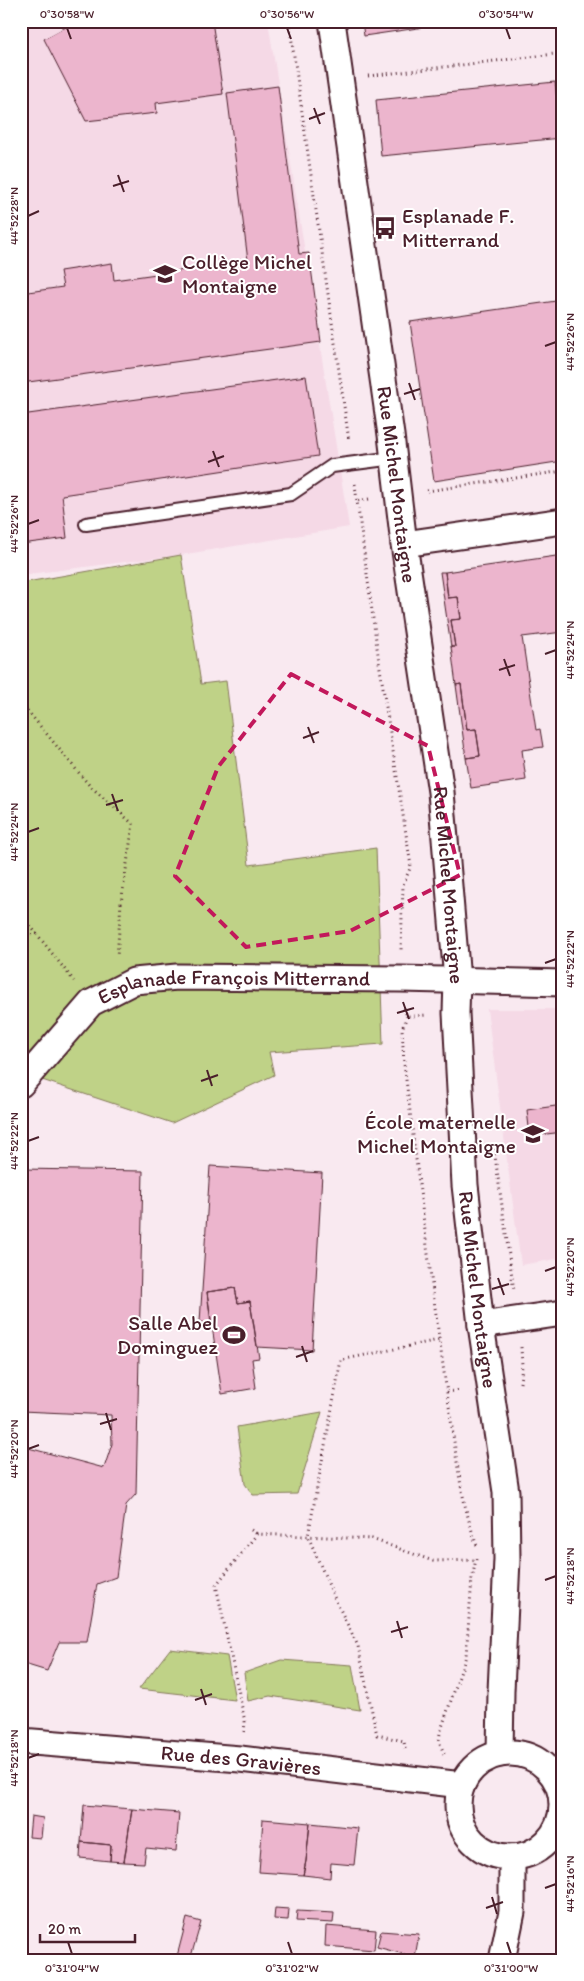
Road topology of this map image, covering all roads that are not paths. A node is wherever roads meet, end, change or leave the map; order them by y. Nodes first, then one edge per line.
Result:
1 (332, 21) edge
2 (394, 458) junction
3 (563, 522) edge
4 (86, 524) dead end
5 (404, 544) junction
6 (457, 980) junction
7 (563, 983) edge
8 (21, 1084) edge
9 (563, 1313) edge
10 (481, 1325) junction
11 (21, 1741) edge
12 (500, 1754) junction
13 (462, 1784) junction
14 (562, 1797) edge
15 (512, 1857) junction
16 (502, 1960) edge

1 - 2 street, Rue Michel Montaigne
2 - 4 lane
2 - 5 street, Rue Michel Montaigne
3 - 5 street
5 - 6 street, Rue Michel Montaigne
6 - 7 street, Esplanade François Mitterrand
6 - 8 street, Esplanade François Mitterrand
6 - 10 street, Rue Michel Montaigne
9 - 10 street
10 - 12 street, Rue Michel Montaigne
11 - 13 street, Rue des Gravières
12 - 13 street
12 - 14 street
13 - 15 street
14 - 15 street
15 - 16 street

